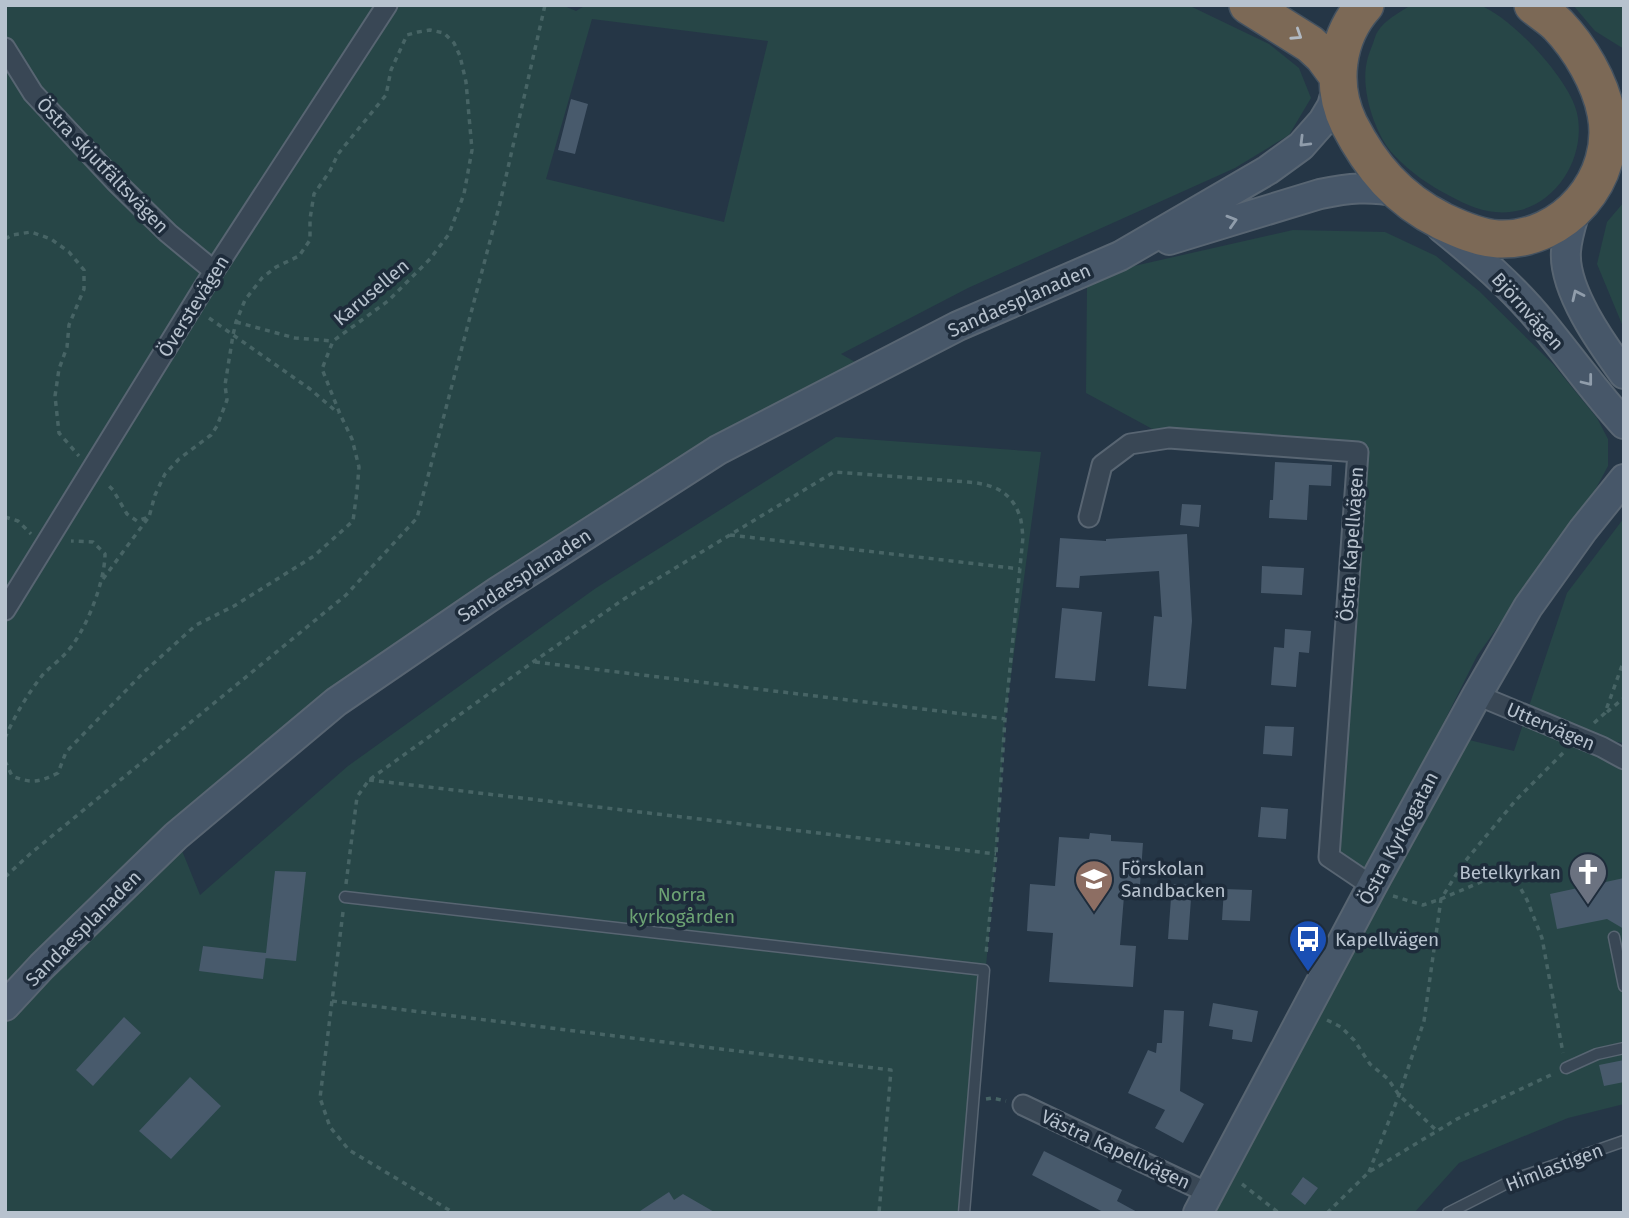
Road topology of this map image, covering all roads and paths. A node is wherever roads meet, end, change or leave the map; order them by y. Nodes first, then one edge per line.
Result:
1 (387, 5) edge
2 (545, 5) edge
3 (1248, 5) edge
4 (1365, 5) edge
5 (1553, 22) edge
6 (5, 48) edge
7 (1624, 72) edge
8 (1337, 80) junction
9 (1624, 171) edge
10 (1410, 201) junction
11 (1580, 205) junction
12 (1120, 256) junction
13 (214, 271) junction
14 (192, 305) junction
15 (236, 322) junction
16 (233, 335) junction
17 (333, 341) junction
18 (1624, 374) edge
19 (340, 414) junction
20 (1624, 424) edge
21 (1624, 479) edge
22 (5, 517) edge
23 (149, 517) dead end
24 (1089, 517) dead end
25 (727, 535) junction
26 (44, 547) junction
27 (1020, 569) junction
28 (102, 581) junction
29 (5, 610) edge
30 (1624, 660) edge
31 (533, 662) junction
32 (1477, 695) junction
33 (1624, 698) edge
34 (1605, 713) junction
35 (1005, 719) junction
36 (1579, 737) junction
37 (5, 738) edge
38 (1624, 759) edge
39 (5, 761) edge
40 (369, 780) junction
41 (996, 854) junction
42 (5, 877) edge
43 (1372, 886) junction
44 (345, 897) junction
45 (1441, 899) junction
46 (1614, 937) dead end
47 (984, 970) junction
48 (1624, 986) edge
49 (332, 1001) junction
50 (5, 1006) edge
51 (1307, 1010) junction
52 (1624, 1048) edge
53 (1566, 1068) junction
54 (1399, 1095) junction
55 (974, 1101) junction
56 (1023, 1105) joint
57 (1437, 1131) junction
58 (1624, 1141) edge
59 (1222, 1168) junction
60 (1370, 1172) junction
61 (1203, 1203) edge
62 (454, 1213) edge
63 (879, 1213) edge
64 (964, 1213) edge
65 (1279, 1213) edge
66 (1327, 1213) edge
67 (1448, 1213) edge

1 - 13 street, Överstevägen
2 - 42 path
3 -> 8 highway
4 - 8 highway
5 - 7 highway
5 - 11 highway
6 - 13 street, Östra skjutfältsvägen
8 - 10 highway
8 -> 12 main road, Sandaesplanaden
9 - 11 highway
10 - 11 highway
12 -> 10 main road, Sandaesplanaden
10 -> 20 main road, Björnvägen
18 -> 11 main road, Björnvägen
12 - 50 main road, Sandaesplanaden
13 - 14 street, Överstevägen
14 - 16 path
14 - 26 street, Överstevägen
15 - 16 path, Karusellen
15 - 17 path
15 - 17 path, Karusellen
16 - 19 path
17 - 19 path, Karusellen
19 - 39 path, Karusellen
21 - 32 main road, Östra Kyrkogatan
22 - 26 path
23 - 28 path
24 - 43 street, Östra Kapellvägen
25 - 27 path
25 - 27 path
25 - 31 path
26 - 28 path
26 - 29 street, Överstevägen
27 - 35 path
28 - 37 path
30 - 34 path
31 - 35 path
31 - 40 path
32 - 36 street, Uttervägen
32 - 43 main road, Östra Kyrkogatan
33 - 34 path
34 - 36 path
35 - 41 path
36 - 38 street, Uttervägen
36 - 45 path
40 - 41 path
40 - 44 path
41 - 47 path
43 - 45 path
43 - 51 main road, Östra Kyrkogatan
44 - 47 lane
44 - 49 path
45 - 53 path
45 - 54 path
46 - 48 lane
47 - 55 lane
49 - 62 path
49 - 63 path
51 - 54 path
51 - 59 main road, Östra Kyrkogatan
52 - 53 lane
53 - 57 path
54 - 57 path
54 - 60 path
55 - 56 path
55 - 64 lane
56 - 61 street, Västra Kapellvägen
57 - 60 path
58 - 67 lane, Himlastigen
59 - 61 main road, Östra Kyrkogatan
59 - 65 path
60 - 66 path

